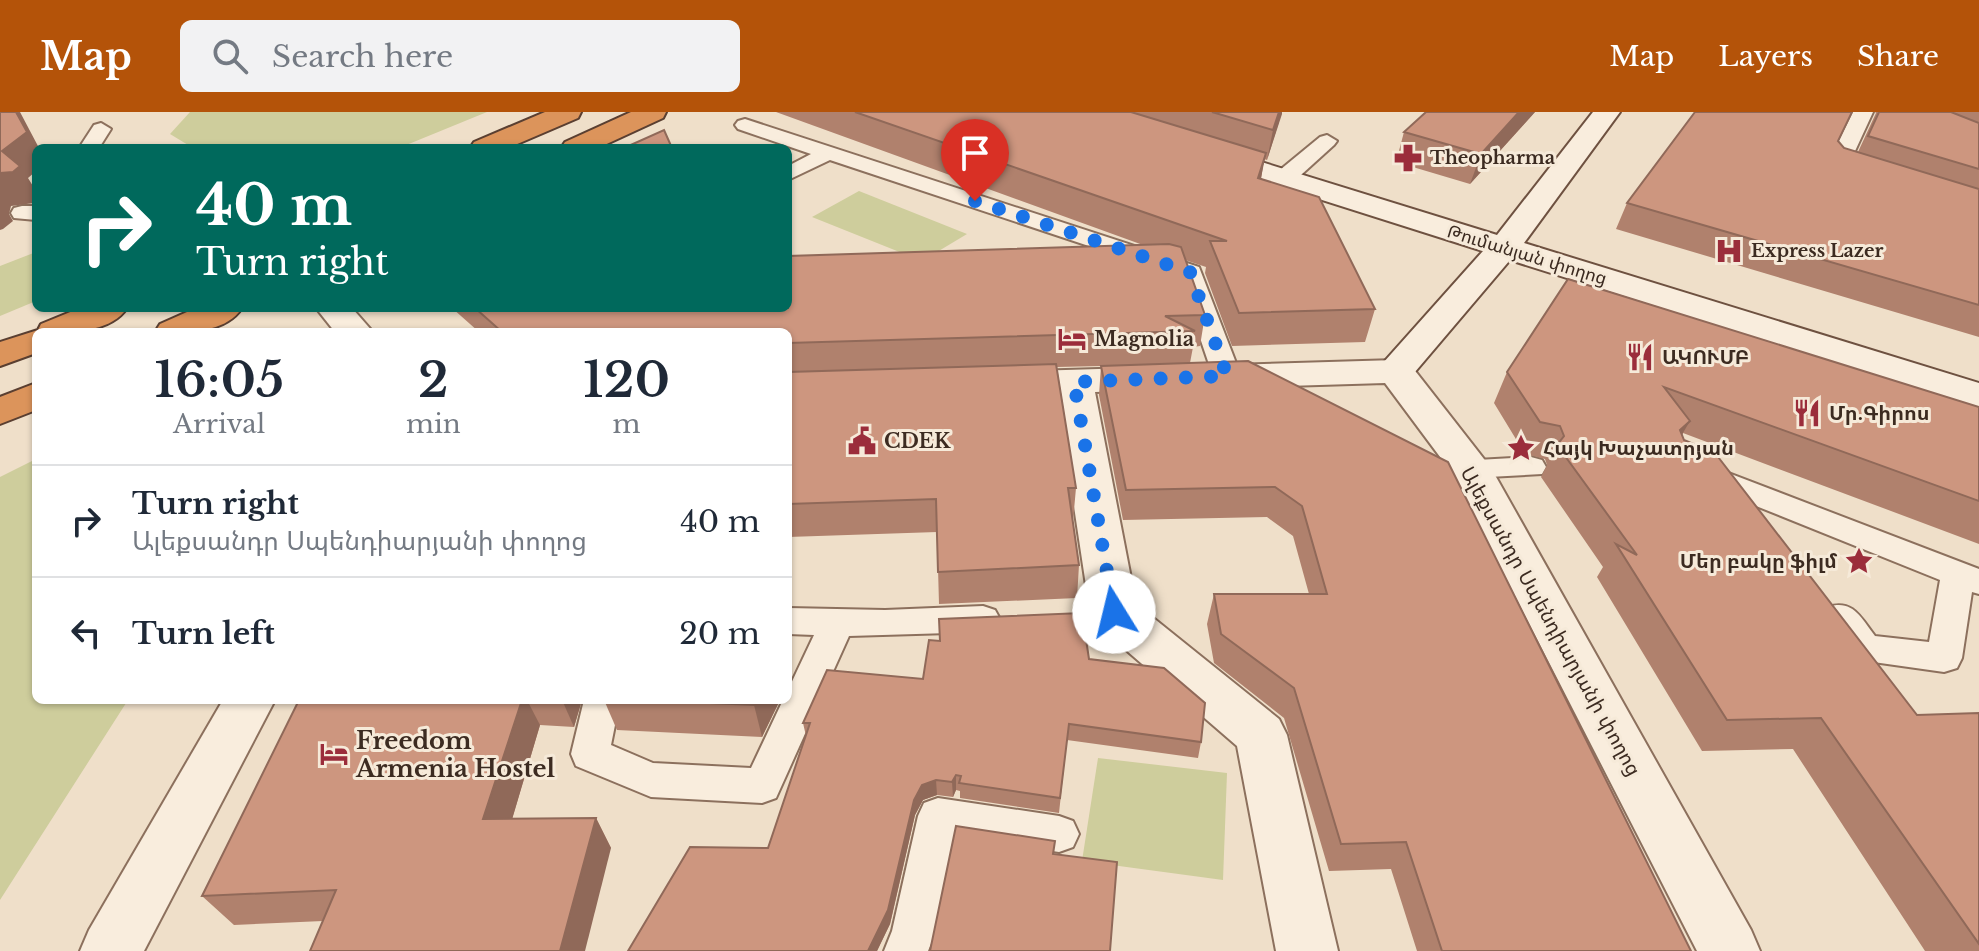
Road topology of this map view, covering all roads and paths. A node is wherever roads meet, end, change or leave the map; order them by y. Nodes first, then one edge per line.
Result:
1 (568, 112) edge
2 (653, 112) edge
3 (1607, 112) edge
4 (1863, 112) edge
5 (745, 125) dead end
6 (101, 129) dead end
7 (1327, 141) dead end
8 (92, 144) edge
9 (493, 144) edge
10 (584, 144) edge
11 (1179, 145) edge
12 (830, 152) junction
13 (792, 172) edge
14 (1283, 179) junction
15 (1883, 179) edge
16 (1503, 248) junction
17 (101, 312) edge
18 (216, 312) edge
19 (337, 312) edge
20 (63, 328) edge
21 (182, 328) edge
22 (351, 328) edge
23 (32, 342) edge
24 (0, 355) edge
25 (1396, 371) junction
26 (1227, 376) junction
27 (1074, 382) junction
28 (963, 385) edge
29 (1979, 396) edge
30 (32, 397) edge
31 (0, 412) edge
32 (1679, 464) edge
33 (1531, 467) dead end
34 (1470, 468) junction
35 (1739, 488) junction
36 (1778, 537) edge
37 (1968, 578) edge
38 (1817, 587) edge
39 (1015, 617) edge
40 (792, 621) edge
41 (837, 623) junction
42 (248, 704) edge
43 (601, 704) edge
44 (1059, 834) dead end
45 (111, 951) edge
46 (906, 951) edge
47 (1307, 951) edge
48 (1729, 951) edge

1 - 9 highway
2 - 10 highway
3 - 16 street
4 - 15 lane
5 - 12 lane
6 - 8 lane
7 - 14 lane
11 - 14 street, Թումանյան փողոց
12 - 13 lane
12 - 26 lane
14 - 16 street, Թումանյան փողոց
16 - 25 street
16 - 29 street, Թումանյան փողոց
17 - 20 highway
18 - 21 highway
19 - 22 street
23 - 24 highway
25 - 26 street
25 - 34 street, Ալեքսանդր Սպենդիարյանի փողոց
26 - 27 street
27 - 28 street
27 - 47 street
30 - 31 highway
32 - 35 lane
33 - 34 lane
34 - 48 street, Ալեքսանդր Սպենդիարյանի փողոց
35 - 36 lane
35 - 37 lane
37 - 38 lane
39 - 41 lane
40 - 41 lane
41 - 43 lane
42 - 45 street
44 - 46 lane

